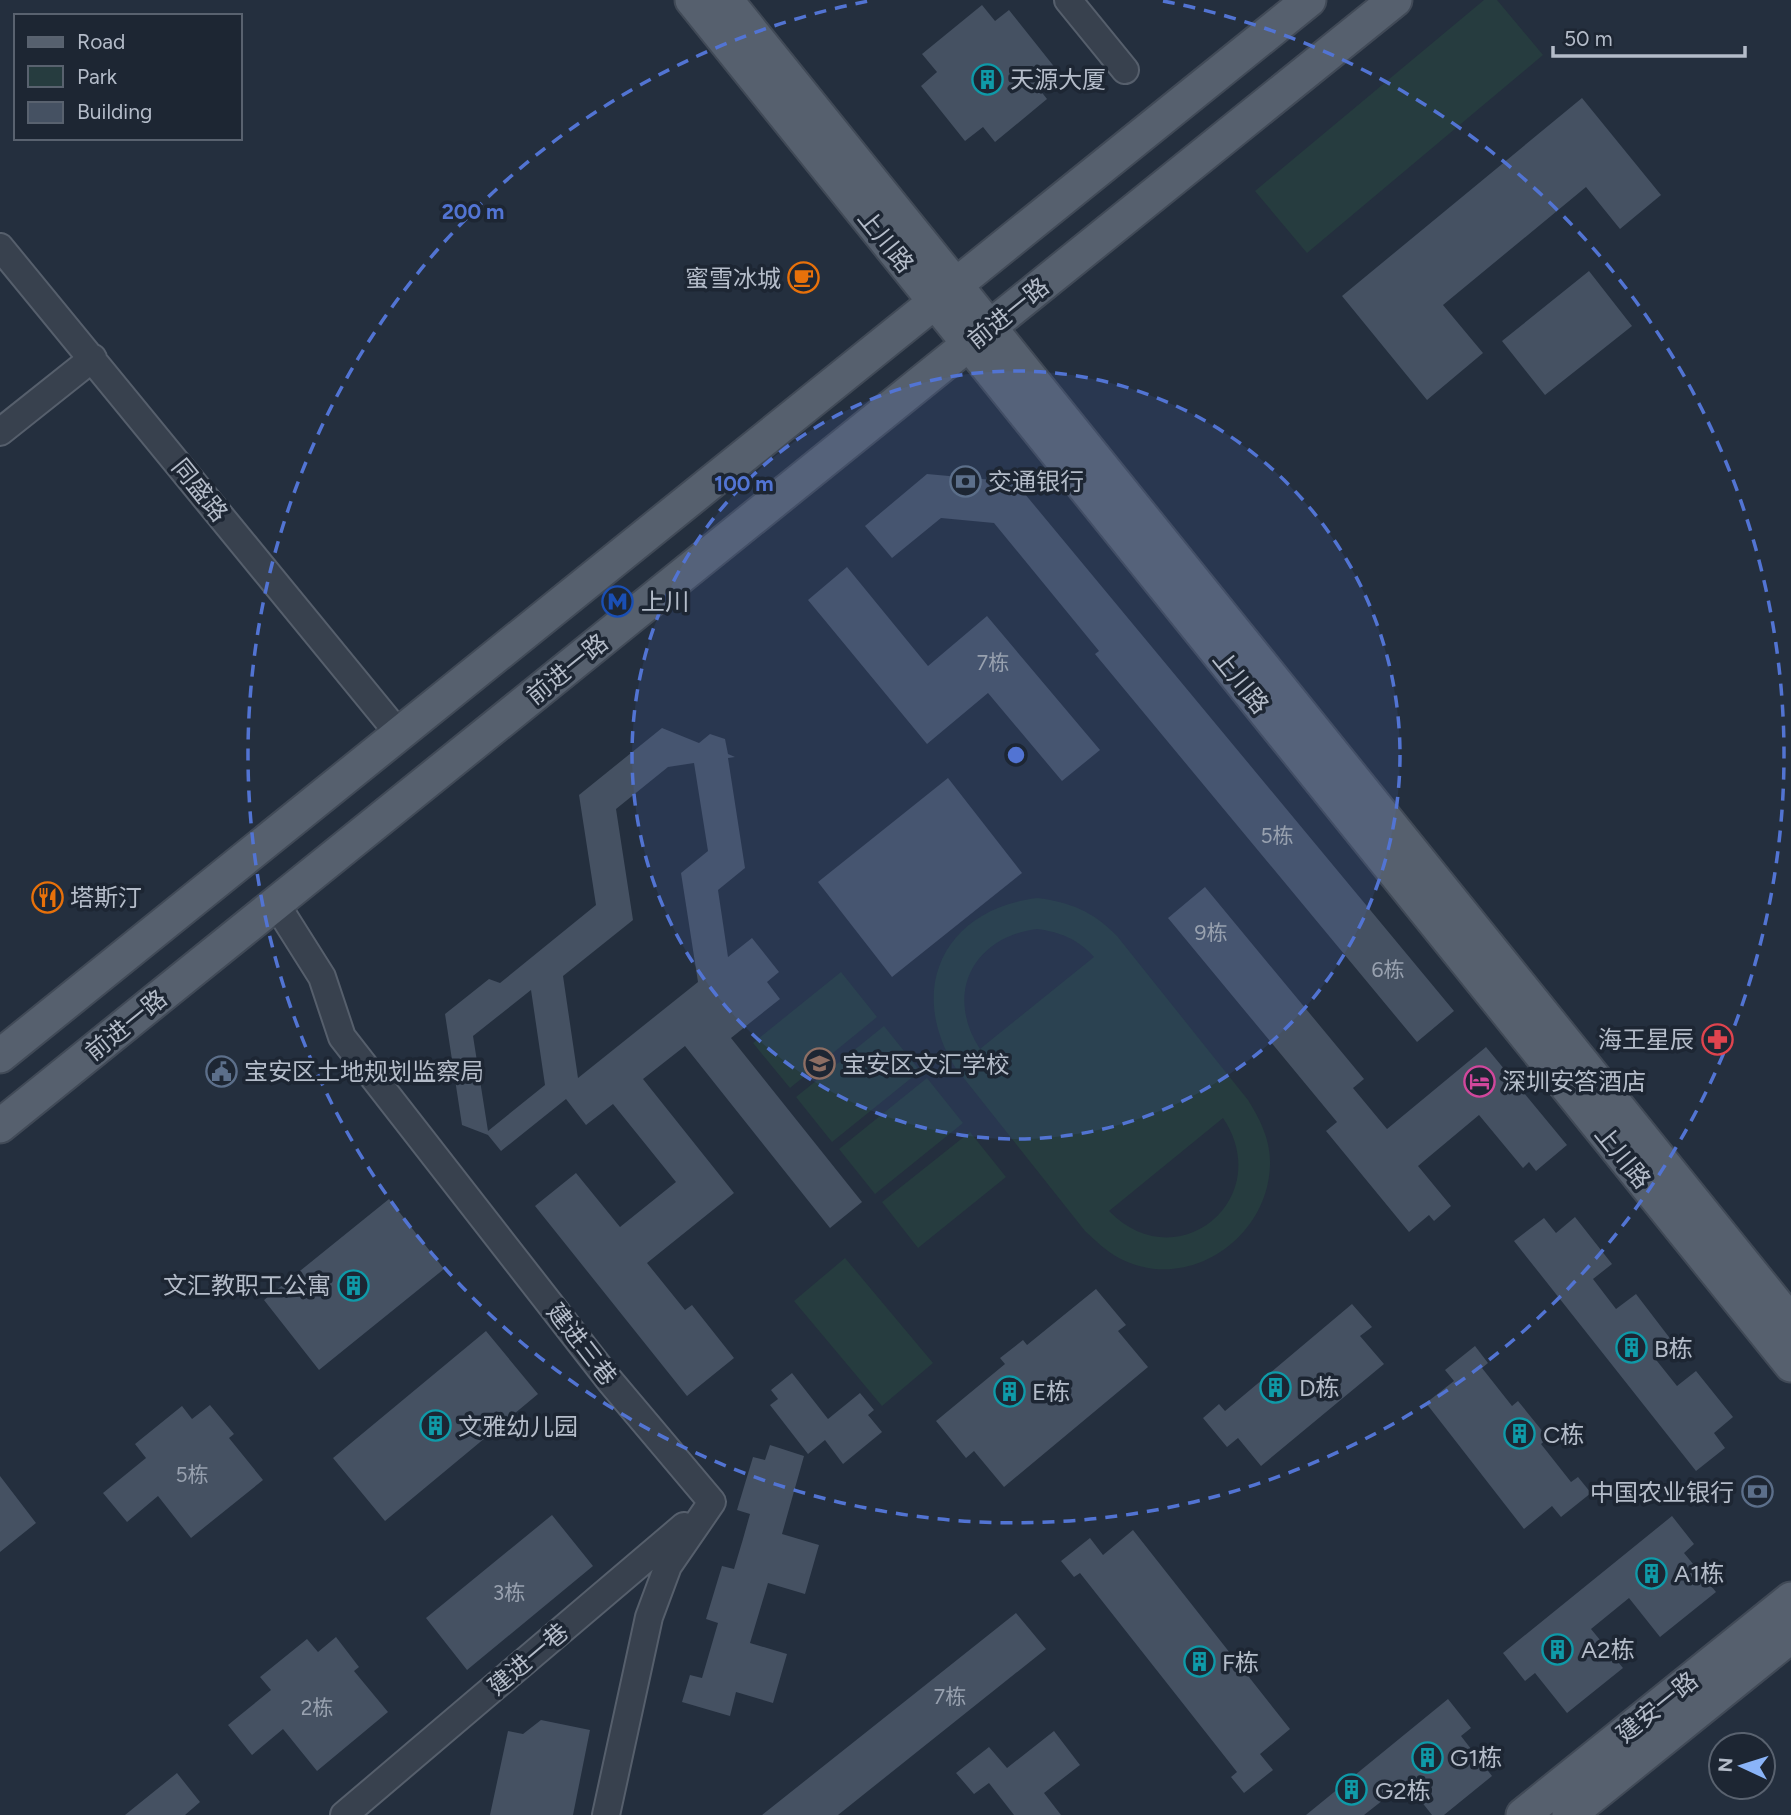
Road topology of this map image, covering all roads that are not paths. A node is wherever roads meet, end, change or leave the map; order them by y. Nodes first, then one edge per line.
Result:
1 (692, 0) edge
2 (726, 0) edge
3 (1068, 0) edge
4 (1309, 0) edge
5 (1395, 0) edge
6 (1125, 70) dead end
7 (0, 247) edge
8 (945, 293) junction
9 (979, 336) junction
10 (93, 358) junction
11 (0, 432) edge
12 (399, 734) junction
13 (276, 904) junction
14 (0, 1056) edge
15 (0, 1126) edge
16 (1791, 1322) edge
17 (1791, 1364) edge
18 (712, 1502) junction
19 (1791, 1599) edge
20 (1791, 1636) edge
21 (344, 1815) edge
22 (606, 1815) edge
23 (1523, 1815) edge
24 (1569, 1815) edge

1 - 8 main road, 上川路
2 - 8 main road, 上川路
3 - 6 street
4 - 8 main road
5 - 9 main road, 前进一路
7 - 10 street, 同盛路
8 - 9 main road, 上川路
8 - 12 main road
9 - 13 main road, 前进一路
9 - 16 main road, 上川路
9 - 17 main road, 上川路
10 - 11 street
10 - 12 street, 同盛路
12 - 14 main road
13 - 15 main road, 前进一路
13 - 18 street, 建进三巷
18 - 21 street, 建进一巷
18 - 22 street
19 - 23 main road, 建安一路
20 - 24 main road, 建安一路

